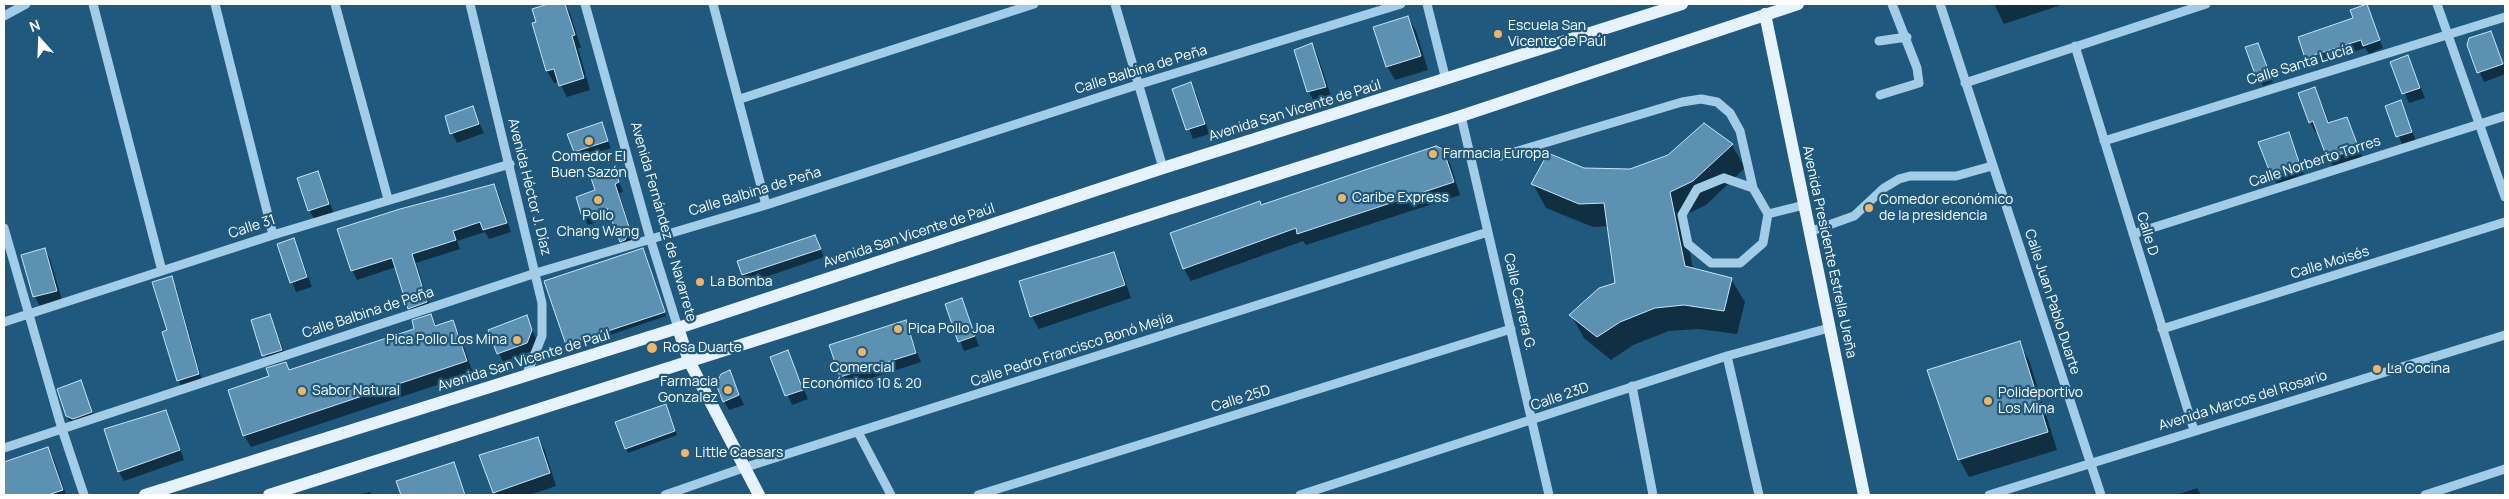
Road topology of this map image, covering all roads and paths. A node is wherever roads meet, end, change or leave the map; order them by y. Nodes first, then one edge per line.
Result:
1 (26, 4) edge
2 (93, 4) edge
3 (215, 4) edge
4 (336, 4) edge
5 (470, 4) edge
6 (585, 4) edge
7 (713, 4) edge
8 (1034, 4) edge
9 (1116, 4) edge
10 (1401, 4) edge
11 (1427, 4) edge
12 (1682, 4) edge
13 (1798, 4) edge
14 (1892, 4) edge
15 (1940, 4) edge
16 (2206, 4) edge
17 (2437, 4) edge
18 (1765, 14) junction
19 (4, 16) edge
20 (2505, 17) edge
21 (2448, 34) junction
22 (1907, 37) junction
23 (1879, 41) dead end
24 (2075, 46) junction
25 (1446, 80) junction
26 (1965, 83) junction
27 (1140, 84) junction
28 (1880, 95) dead end
29 (740, 99) junction
30 (1461, 116) junction
31 (2505, 116) edge
32 (2479, 124) junction
33 (2104, 141) junction
34 (1501, 156) dead end
35 (510, 164) junction
36 (1992, 166) junction
37 (1163, 168) junction
38 (1753, 188) junction
39 (2505, 197) edge
40 (388, 199) junction
41 (766, 205) junction
42 (1804, 205) junction
43 (1768, 214) junction
44 (2505, 222) edge
45 (4, 228) edge
46 (1488, 232) junction
47 (1809, 232) junction
48 (2133, 234) junction
49 (273, 235) junction
50 (650, 238) junction
51 (162, 271) junction
52 (536, 272) junction
53 (29, 314) junction
54 (4, 322) edge
55 (678, 328) junction
56 (1829, 328) junction
57 (1512, 329) junction
58 (2162, 330) junction
59 (2505, 335) edge
60 (1727, 356) junction
61 (689, 361) junction
62 (526, 376) junction
63 (1632, 386) junction
64 (1532, 421) junction
65 (62, 428) junction
66 (2194, 430) junction
67 (858, 432) junction
68 (4, 448) edge
69 (2091, 464) junction
70 (743, 468) junction
71 (2505, 469) edge
72 (1999, 494) edge
73 (84, 495) edge
74 (145, 495) edge
75 (269, 495) edge
76 (665, 495) edge
77 (759, 495) edge
78 (891, 495) edge
79 (978, 495) edge
80 (1300, 495) edge
81 (1549, 495) edge
82 (1653, 495) edge
83 (1759, 495) edge
84 (1864, 495) edge
85 (1989, 495) edge
86 (2101, 495) edge
87 (2425, 495) edge

1 - 19 street
2 - 51 street
3 - 49 street
4 - 40 street
5 - 35 street, Avenida Héctor J. Díaz
6 - 50 street, Avenida Fernández de Navarrete
7 - 29 street
8 - 29 street
9 - 27 street
10 - 27 street, Calle Balbina de Peña
11 - 25 street
12 - 25 main road, Avenida San Vicente de Paúl
13 - 18 main road
14 - 22 street
15 - 26 street, Calle Juan Pablo Duarte
16 - 24 street
17 - 21 street
18 - 30 main road
18 - 42 main road, Avenida Presidente Estrella Ureña
20 - 21 street, Calle Santa Lucía
21 - 32 street
21 - 33 street, Calle Santa Lucía
22 - 23 street
22 - 28 street
24 - 26 street
24 - 33 street, Calle D
25 - 37 main road, Avenida San Vicente de Paúl
26 - 36 street, Calle Juan Pablo Duarte
27 - 37 street
27 - 41 street, Calle Balbina de Peña
29 - 41 street
30 - 46 street, Calle Carrera G.
30 - 61 main road
31 - 32 street, Calle Norberto Torres
32 - 39 street
32 - 48 street, Calle Norberto Torres
33 - 48 street, Calle D
34 - 38 street
35 - 40 street, Calle 31
35 - 52 street, Avenida Héctor J. Díaz
36 - 47 street
36 - 69 street, Calle Juan Pablo Duarte
37 - 55 main road, Avenida San Vicente de Paúl
38 - 43 street
38 - 43 street
40 - 49 street, Calle 31
41 - 50 street, Calle Balbina de Peña
42 - 43 street
42 - 47 main road, Avenida Presidente Estrella Ureña
44 - 58 street, Calle Moisés
45 - 53 street
46 - 57 street, Calle Carrera G.
46 - 67 street, Calle Pedro Francisco Bonó Mejía
47 - 56 main road, Avenida Presidente Estrella Ureña
48 - 58 street, Calle D
49 - 51 street, Calle 31
50 - 52 street, Calle Balbina de Peña
50 - 55 street, Avenida Fernández de Navarrete
51 - 53 street, Calle 31
52 - 62 street, Avenida Héctor J. Díaz
52 - 65 street, Calle Balbina de Peña
53 - 54 street, Calle 31
53 - 65 street
55 - 61 main road, Avenida Fernández de Navarrete
55 - 62 main road, Avenida San Vicente de Paúl
56 - 60 street, Calle 23D
56 - 84 main road, Avenida Presidente Estrella Ureña
57 - 64 street, Calle Carrera G.
57 - 79 street, Calle 25D
58 - 66 street, Calle D
59 - 66 street, Avenida Marcos del Rosario
60 - 63 street, Calle 23D
60 - 83 street
61 - 70 main road, Avenida Fernández de Navarrete
61 - 75 main road
62 - 74 main road, Avenida San Vicente de Paúl
63 - 64 street, Calle 23D
63 - 82 street
64 - 80 street, Calle 23D
64 - 81 street, Calle Carrera G.
65 - 68 street, Calle Balbina de Peña
65 - 73 street
66 - 69 street, Avenida Marcos del Rosario
67 - 70 street, Calle Pedro Francisco Bonó Mejía
67 - 78 street
69 - 72 street, Avenida Marcos del Rosario
69 - 86 street, Calle Juan Pablo Duarte
70 - 76 street, Calle Pedro Francisco Bonó Mejía
70 - 77 main road, Avenida Fernández de Navarrete
71 - 87 street
72 - 85 street, Avenida Marcos del Rosario

